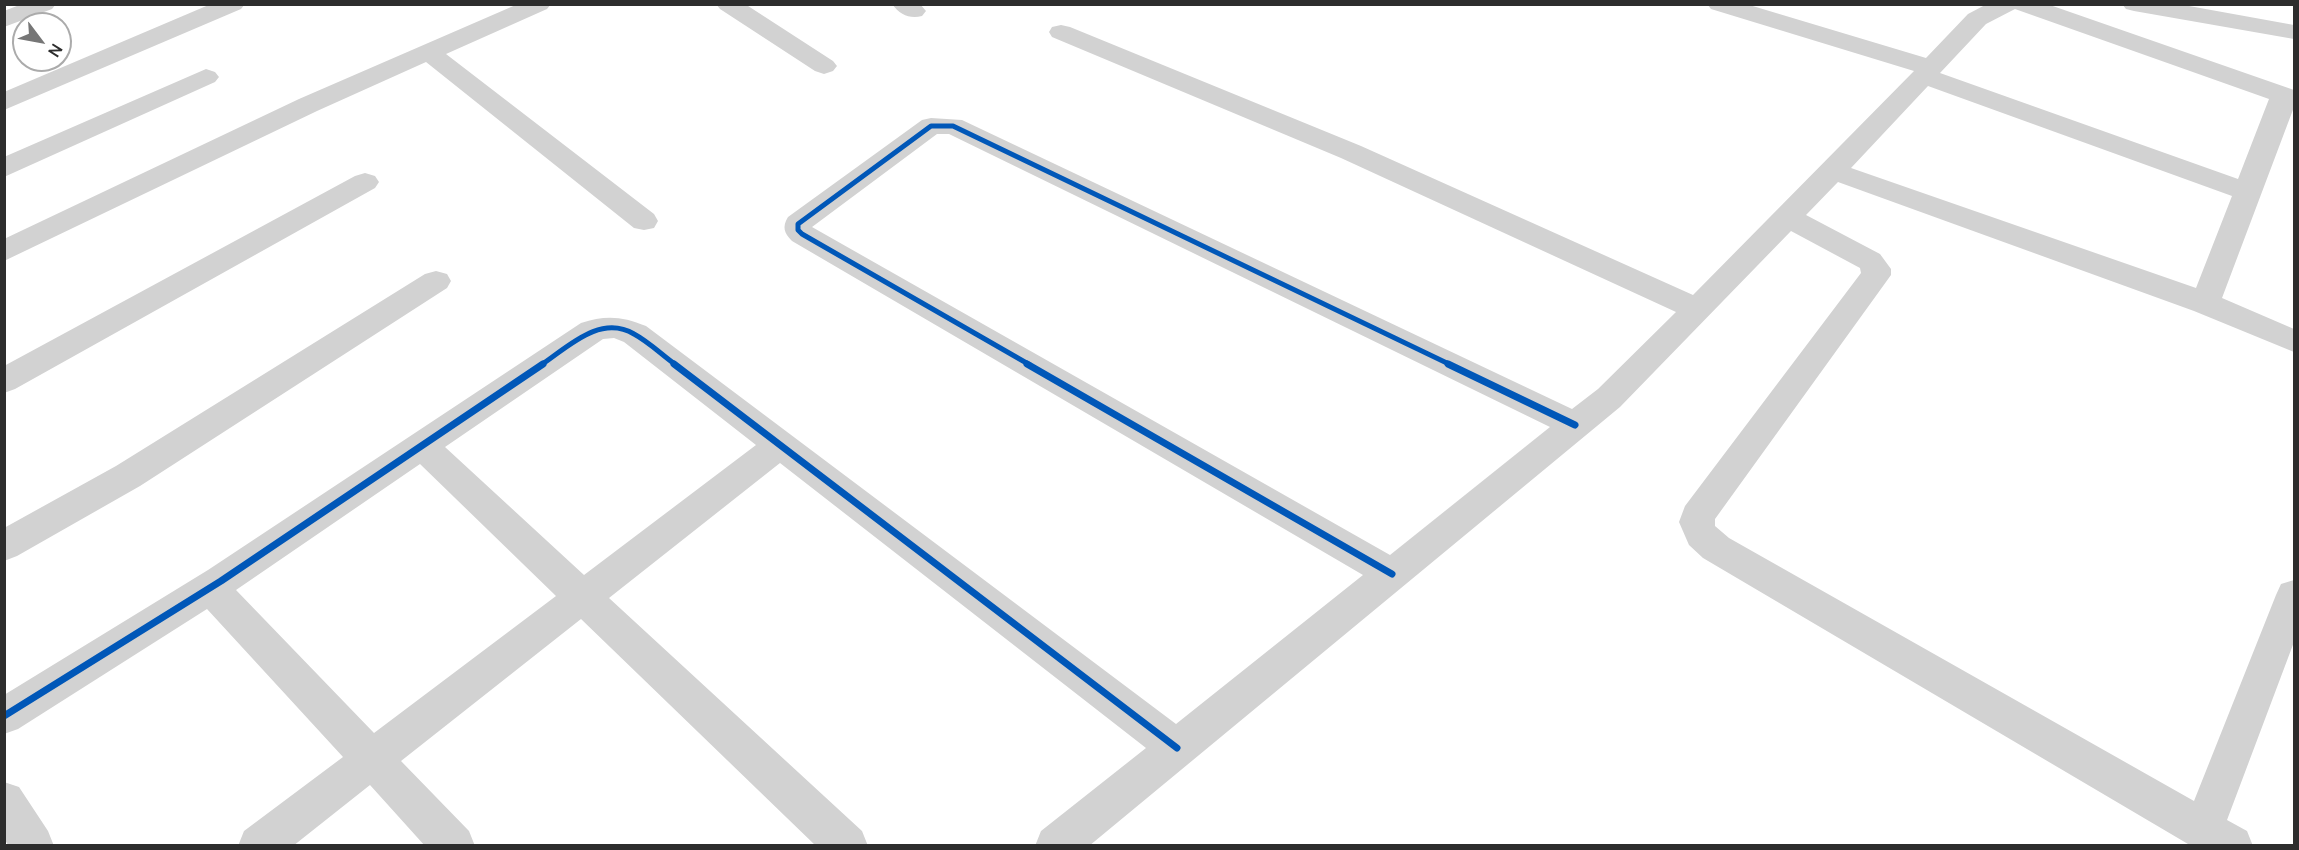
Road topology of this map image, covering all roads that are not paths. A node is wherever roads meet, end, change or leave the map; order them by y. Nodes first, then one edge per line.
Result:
1 (44, 4) edge
2 (233, 4) edge
3 (539, 4) edge
4 (728, 4) edge
5 (1719, 4) edge
6 (2007, 4) edge
7 (2022, 4) edge
8 (2134, 4) edge
9 (4, 20) edge
10 (1061, 32) dead end
11 (2295, 32) edge
12 (430, 53) junction
13 (824, 66) dead end
14 (1927, 72) junction
15 (206, 77) dead end
16 (2289, 97) edge
17 (4, 102) edge
18 (4, 168) edge
19 (1833, 171) junction
20 (365, 182) dead end
21 (2248, 192) junction
22 (1788, 217) junction
23 (644, 221) dead end
24 (4, 251) edge
25 (436, 281) dead end
26 (2205, 303) junction
27 (1697, 309) junction
28 (2295, 341) edge
29 (4, 381) edge
30 (1575, 425) junction
31 (780, 445) junction
32 (422, 446) junction
33 (4, 546) edge
34 (1392, 574) junction
35 (210, 588) junction
36 (581, 595) junction
37 (2295, 595) edge
38 (4, 716) edge
39 (1177, 748) junction
40 (371, 758) junction
41 (4, 801) edge
42 (2217, 838) edge
43 (33, 846) edge
44 (259, 846) edge
45 (454, 846) edge
46 (847, 846) edge
47 (1056, 846) edge

1 - 9 street
2 - 17 street
3 - 12 street
4 - 13 street
5 - 14 street
6 - 14 street
7 - 16 street
8 - 11 street
10 - 27 street
12 - 23 street
12 - 24 street
14 - 19 street
14 - 21 street
15 - 18 street
16 - 21 street
19 - 22 street
19 - 26 street
20 - 29 street
21 - 26 street
22 - 27 street
22 - 42 street
25 - 33 street
26 - 28 street
27 - 30 street
30 - 34 street
30 - 34 street
31 - 32 street
31 - 36 street
31 - 39 street
32 - 35 street
32 - 36 street
34 - 39 street
35 - 38 street
35 - 40 street
36 - 40 street
36 - 46 street
37 - 42 street
39 - 47 street
40 - 44 street
40 - 45 street
41 - 43 street

